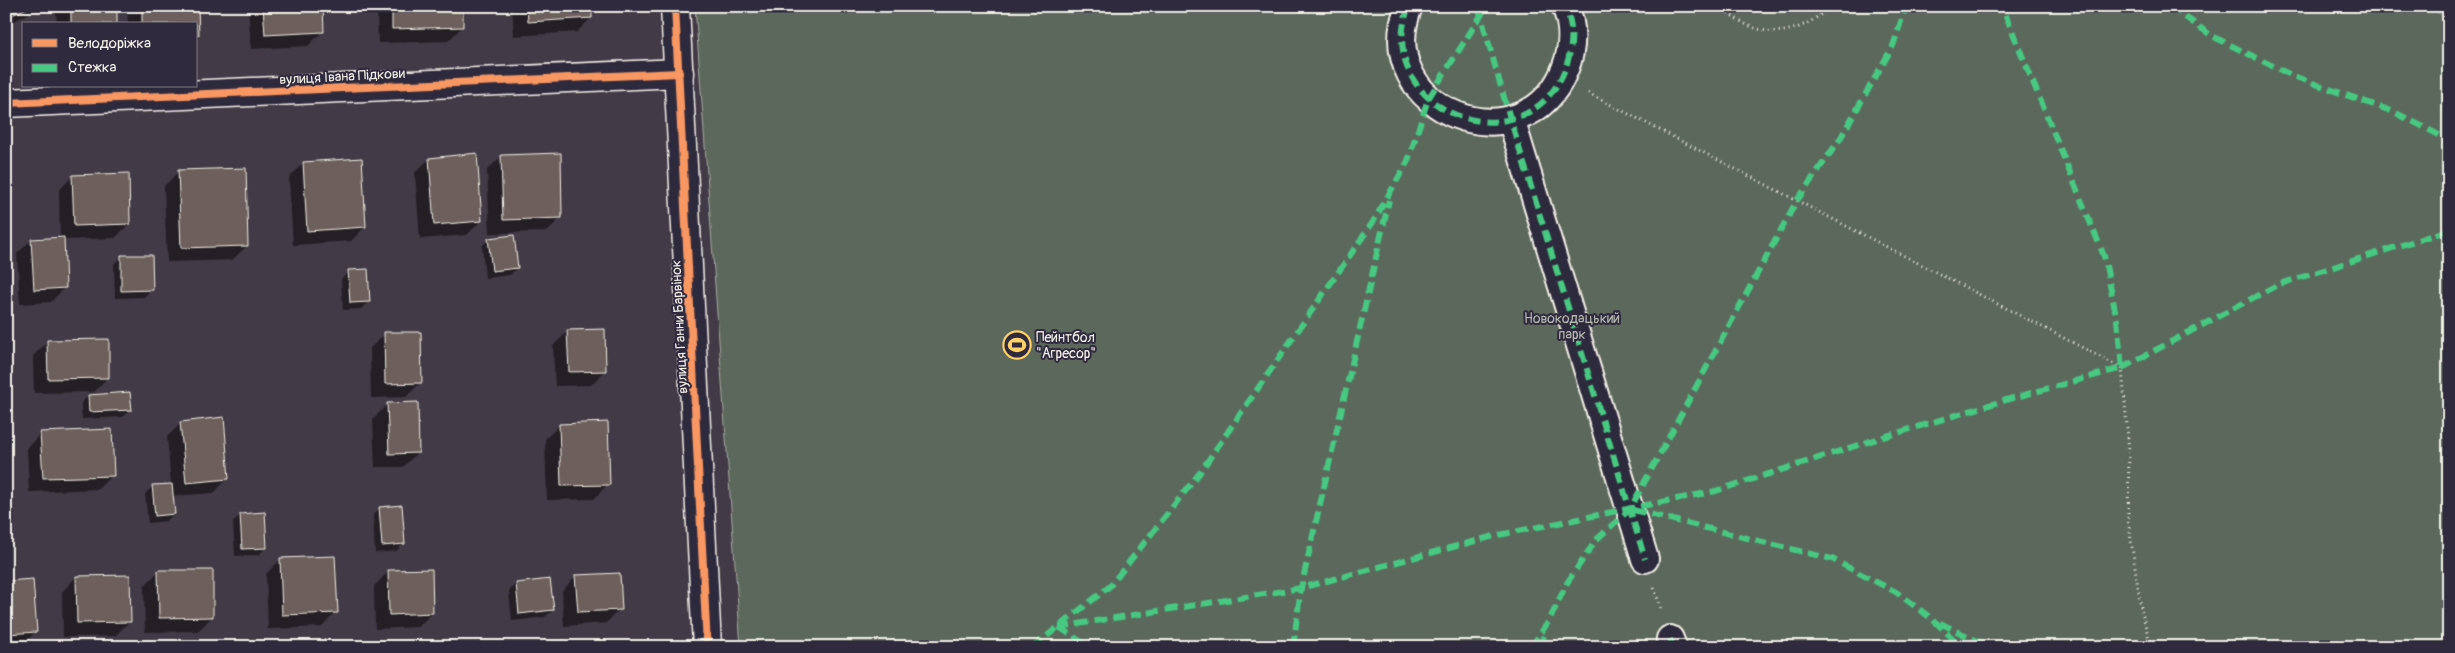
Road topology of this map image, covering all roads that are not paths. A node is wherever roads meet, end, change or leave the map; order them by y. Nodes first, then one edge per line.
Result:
1 (675, 6) edge
2 (1409, 6) edge
3 (1565, 6) edge
4 (679, 73) junction
5 (6, 103) edge
6 (1511, 119) junction
7 (1645, 559) road end
8 (707, 647) edge

1 - 4 street, вулиця Ганни Барвінок
2 - 6 street
3 - 6 street
4 - 5 street, вулиця Івана Підкови
4 - 8 street, вулиця Ганни Барвінок
6 - 7 street

